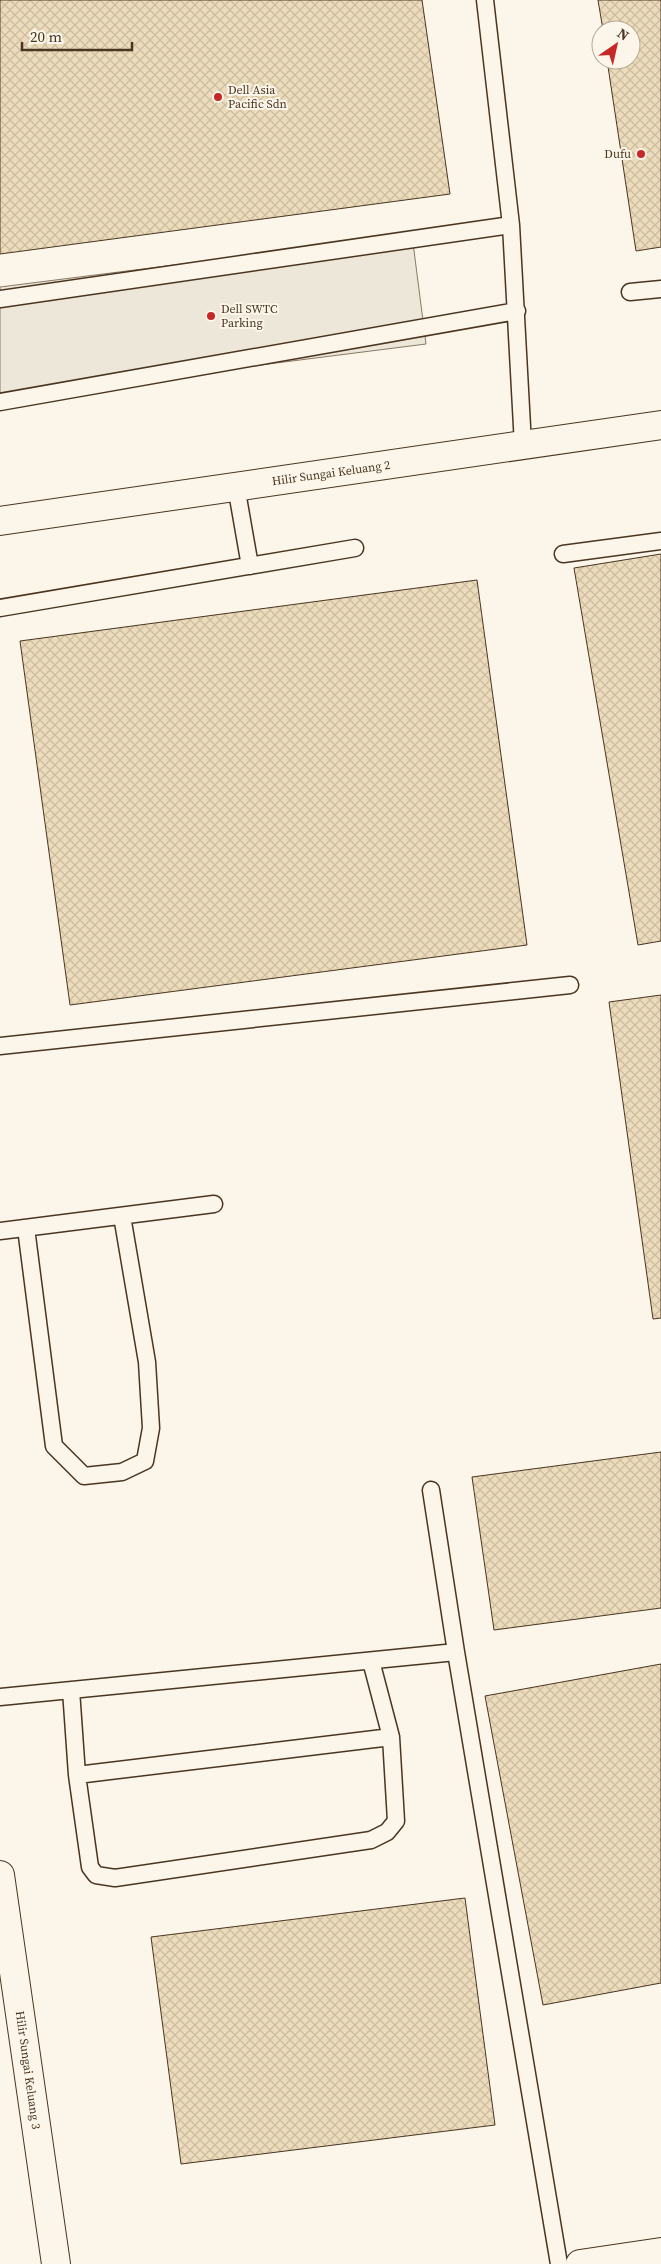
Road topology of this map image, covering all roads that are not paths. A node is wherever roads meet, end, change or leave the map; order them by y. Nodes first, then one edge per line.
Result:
1 (485, 0) edge
2 (511, 225) junction
3 (661, 289) edge
4 (630, 292) dead end
5 (0, 299) edge
6 (517, 310) junction
7 (0, 402) edge
8 (661, 425) edge
9 (523, 445) junction
10 (236, 486) junction
11 (0, 521) edge
12 (661, 541) edge
13 (355, 548) dead end
14 (563, 554) dead end
15 (250, 566) junction
16 (0, 608) edge
17 (570, 985) dead end
18 (0, 1046) edge
19 (214, 1204) dead end
20 (122, 1216) junction
21 (26, 1228) junction
22 (0, 1231) edge
23 (431, 1490) dead end
24 (456, 1652) junction
25 (371, 1661) junction
26 (71, 1690) junction
27 (0, 1697) edge
28 (391, 1737) junction
29 (77, 1775) junction
30 (0, 1876) edge
31 (661, 2252) edge
32 (56, 2264) edge
33 (559, 2264) edge
34 (580, 2264) edge

1 - 2 lane
2 - 5 lane
2 - 6 lane
3 - 4 lane
6 - 7 lane
6 - 9 lane
8 - 9 street, Hilir Sungai Keluang 2
9 - 10 street, Hilir Sungai Keluang 2
10 - 11 street, Hilir Sungai Keluang 2
10 - 15 lane
12 - 14 lane
13 - 15 lane
15 - 16 lane
17 - 18 lane
19 - 20 lane
20 - 21 lane
20 - 21 lane
21 - 22 lane
23 - 24 lane
24 - 25 lane
24 - 33 lane
25 - 26 lane
25 - 28 lane
26 - 27 lane
26 - 29 lane
28 - 29 lane
28 - 29 lane
30 - 32 street, Hilir Sungai Keluang 3
31 - 34 street

